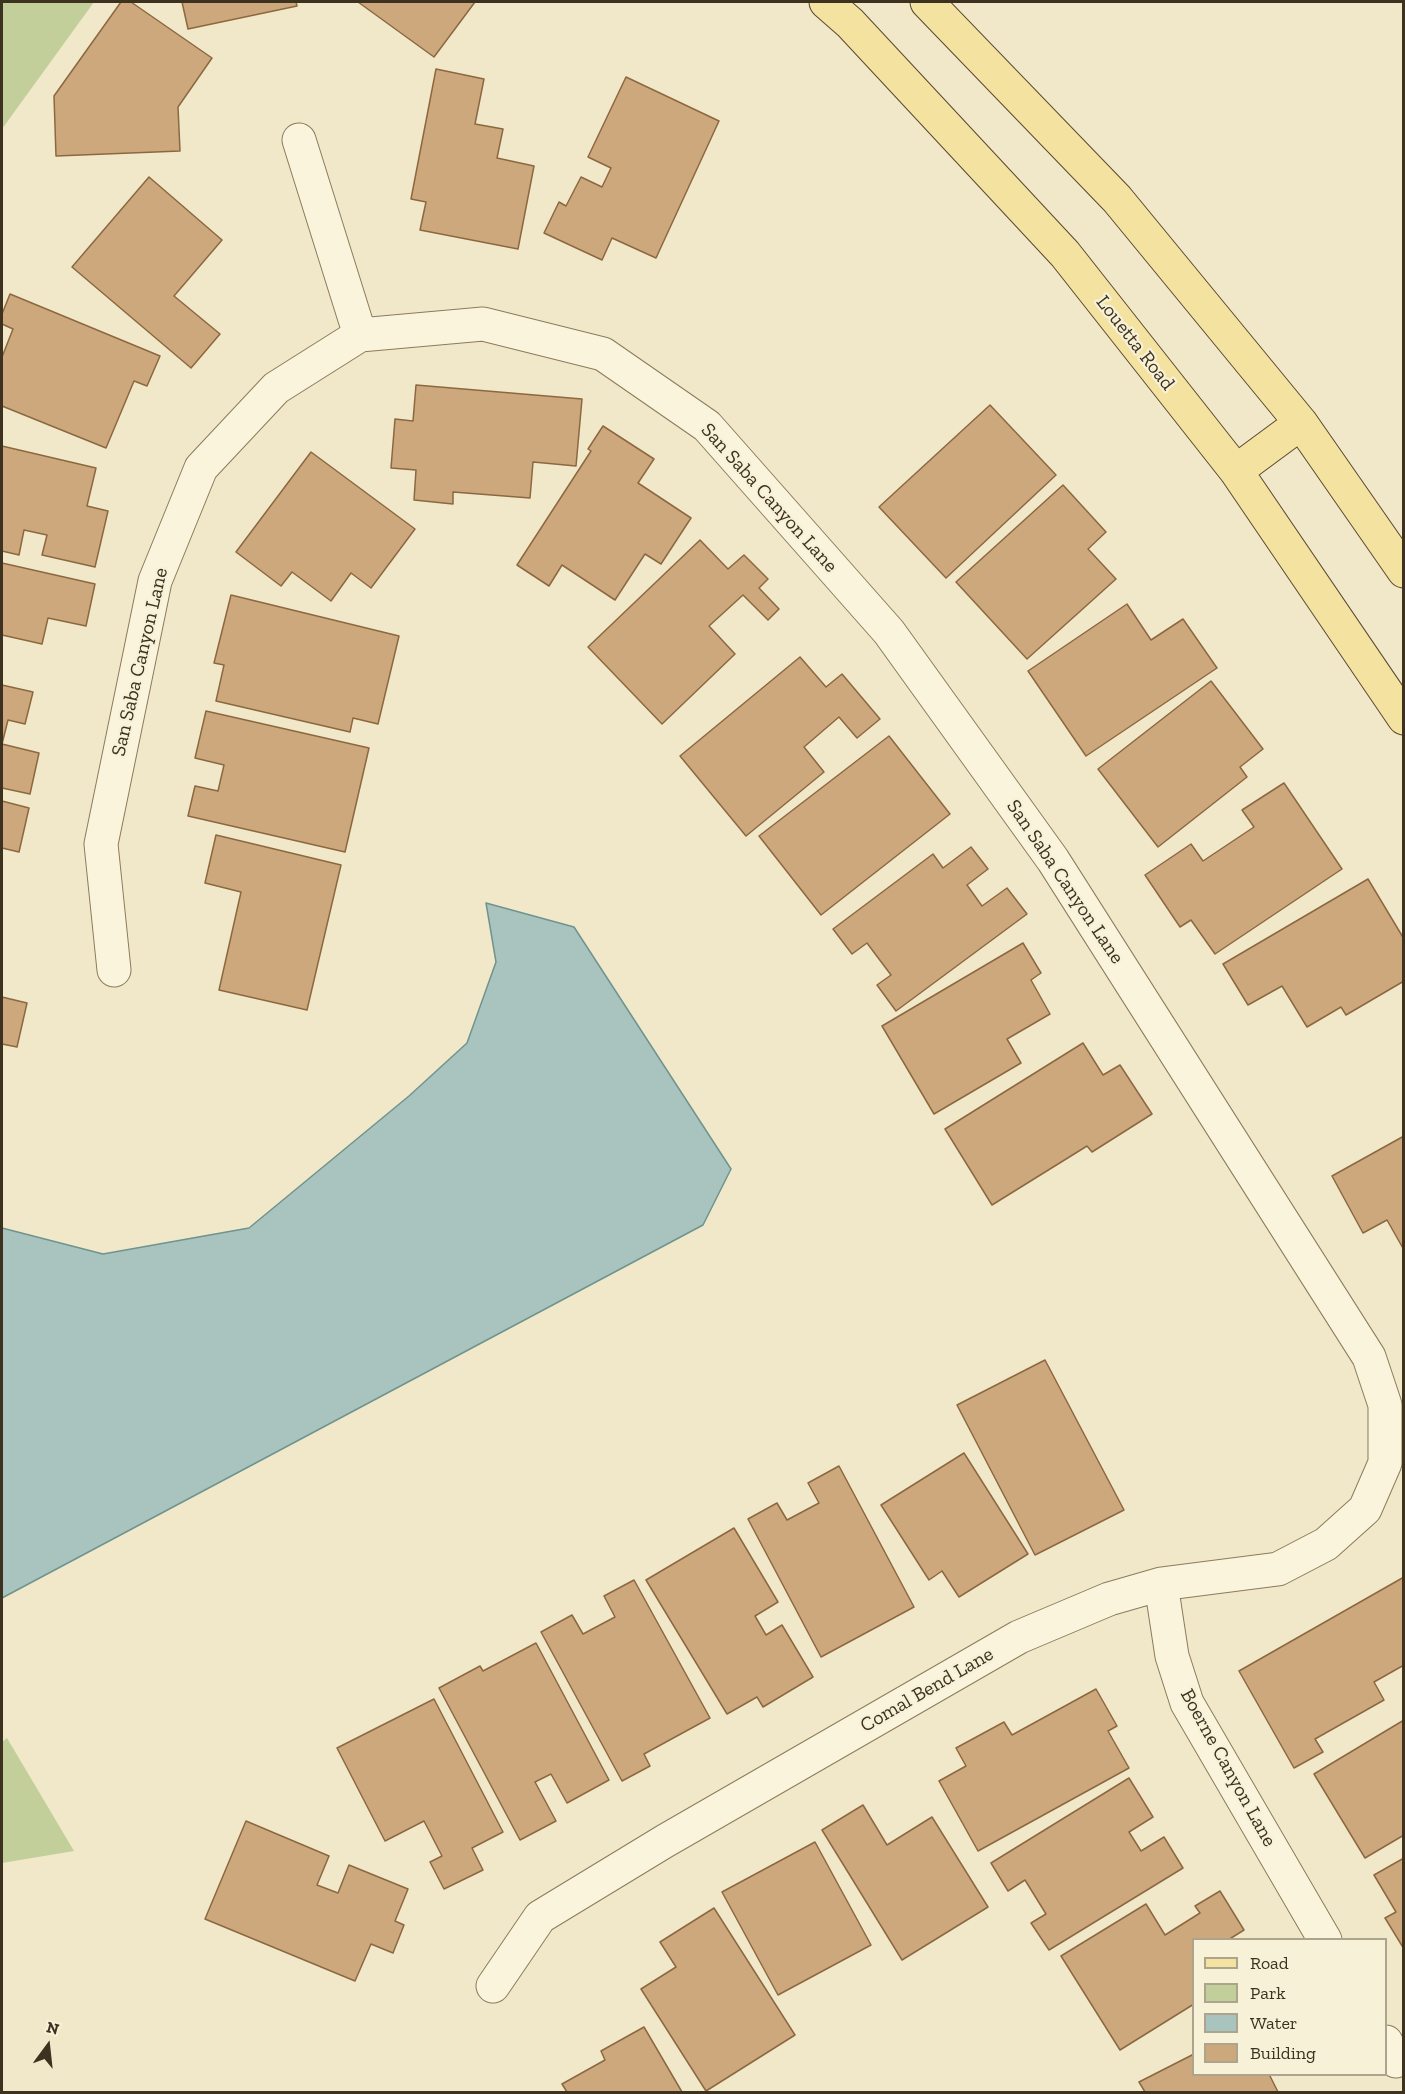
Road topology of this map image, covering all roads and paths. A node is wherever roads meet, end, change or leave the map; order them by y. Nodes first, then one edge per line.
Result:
1 (826, 2) edge
2 (927, 2) edge
3 (299, 140) dead end
4 (360, 335) junction
5 (1301, 423) junction
6 (1236, 471) junction
7 (1404, 571) edge
8 (1404, 718) edge
9 (114, 970) dead end
10 (1394, 1465) edge
11 (1161, 1584) junction
12 (1324, 1938) edge
13 (493, 1986) dead end

1 - 6 main road, Louetta Road
2 - 5 main road
3 - 4 street
4 - 9 street, San Saba Canyon Lane
4 - 10 street, San Saba Canyon Lane
5 - 6 main road
5 - 7 main road
6 - 8 main road, Louetta Road
10 - 11 street, Comal Bend Lane
11 - 12 street, Boerne Canyon Lane
11 - 13 street, Comal Bend Lane

